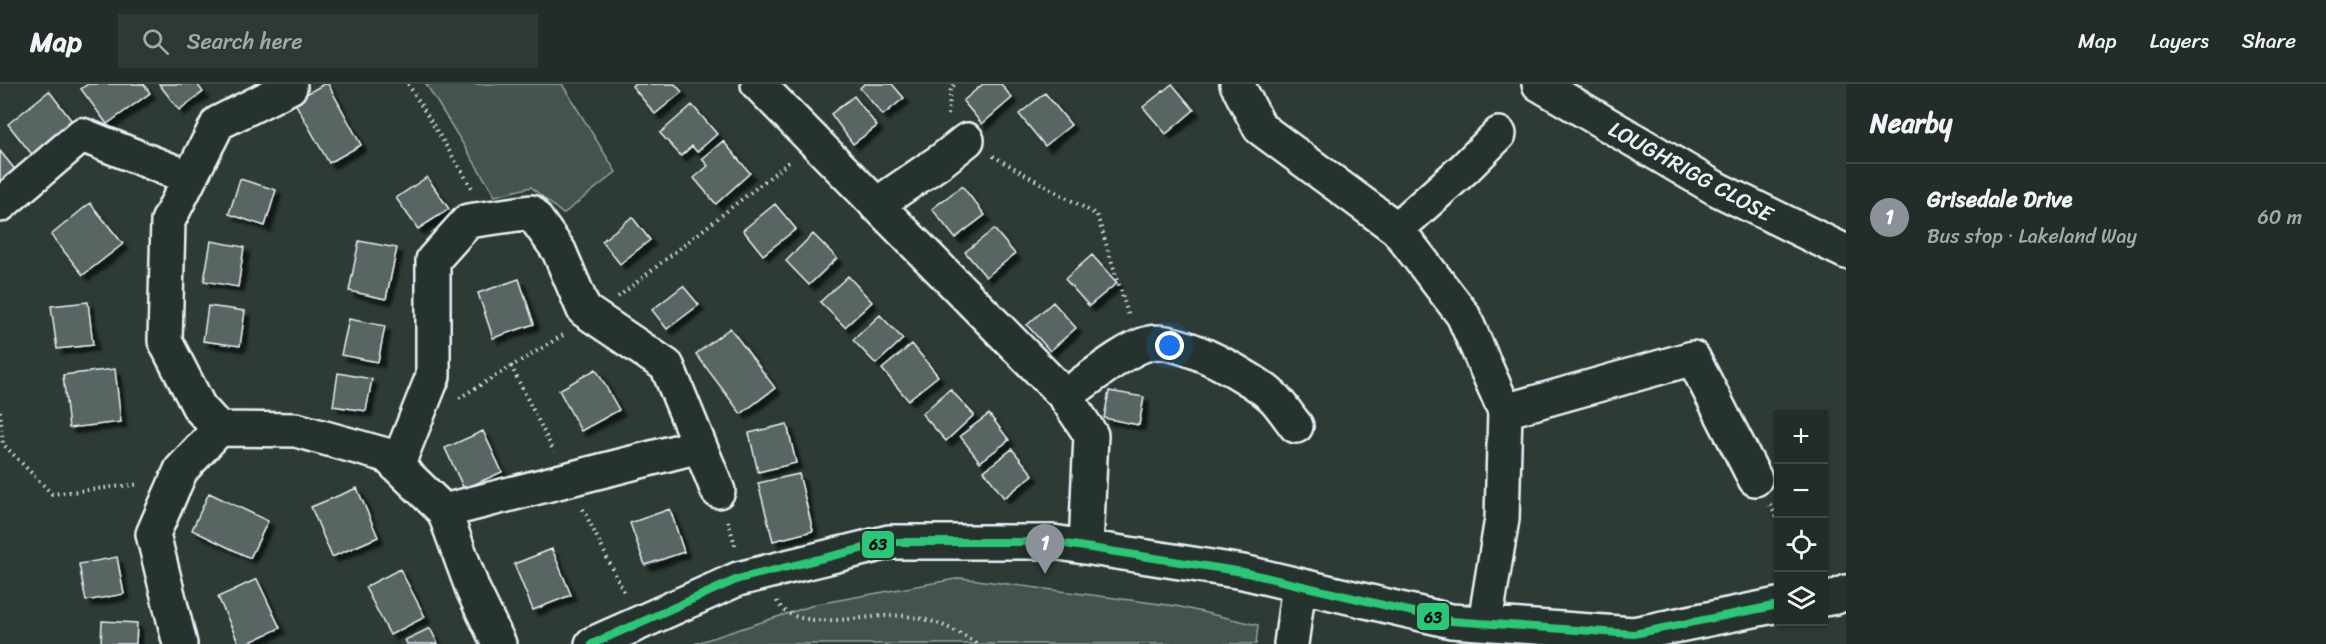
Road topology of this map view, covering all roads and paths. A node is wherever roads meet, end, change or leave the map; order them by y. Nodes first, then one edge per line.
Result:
1 (408, 84) edge
2 (758, 84) edge
3 (1237, 84) edge
4 (1539, 84) edge
5 (290, 87) dead end
6 (1499, 134) dead end
7 (967, 140) joint
8 (814, 142) junction
9 (190, 178) junction
10 (0, 205) edge
11 (876, 205) junction
12 (490, 218) junction
13 (1397, 229) junction
14 (1846, 252) edge
15 (593, 317) junction
16 (1138, 346) junction
17 (1065, 396) junction
18 (0, 411) edge
19 (1505, 411) junction
20 (415, 425) junction
21 (1296, 426) dead end
22 (219, 429) junction
23 (699, 446) junction
24 (397, 465) junction
25 (177, 479) junction
26 (1755, 479) dead end
27 (718, 491) joint
28 (444, 511) junction
29 (1086, 547) junction
30 (755, 575) junction
31 (1299, 585) junction
32 (1774, 606) edge
33 (1485, 623) junction
34 (608, 640) edge
35 (180, 644) edge
36 (499, 644) edge
37 (978, 644) edge
38 (1291, 644) edge

1 - 12 path
2 - 8 street
3 - 13 street
4 - 14 street, LOUGHRIGG CLOSE
5 - 9 street
6 - 13 street
7 - 11 street
7 - 16 path
8 - 11 street
8 - 15 path
9 - 10 street
9 - 22 street
11 - 17 street
12 - 15 street
12 - 20 street
13 - 19 street
15 - 20 path
15 - 23 street
16 - 17 street
16 - 21 street
17 - 29 street
18 - 25 path
19 - 26 street
19 - 33 street
20 - 24 street
22 - 24 street
22 - 25 street
23 - 27 street
23 - 28 street
24 - 28 street
25 - 35 street
27 - 30 path
28 - 36 street
29 - 30 street
29 - 31 street
30 - 34 street
30 - 37 path
31 - 33 street
31 - 38 street
32 - 33 street

